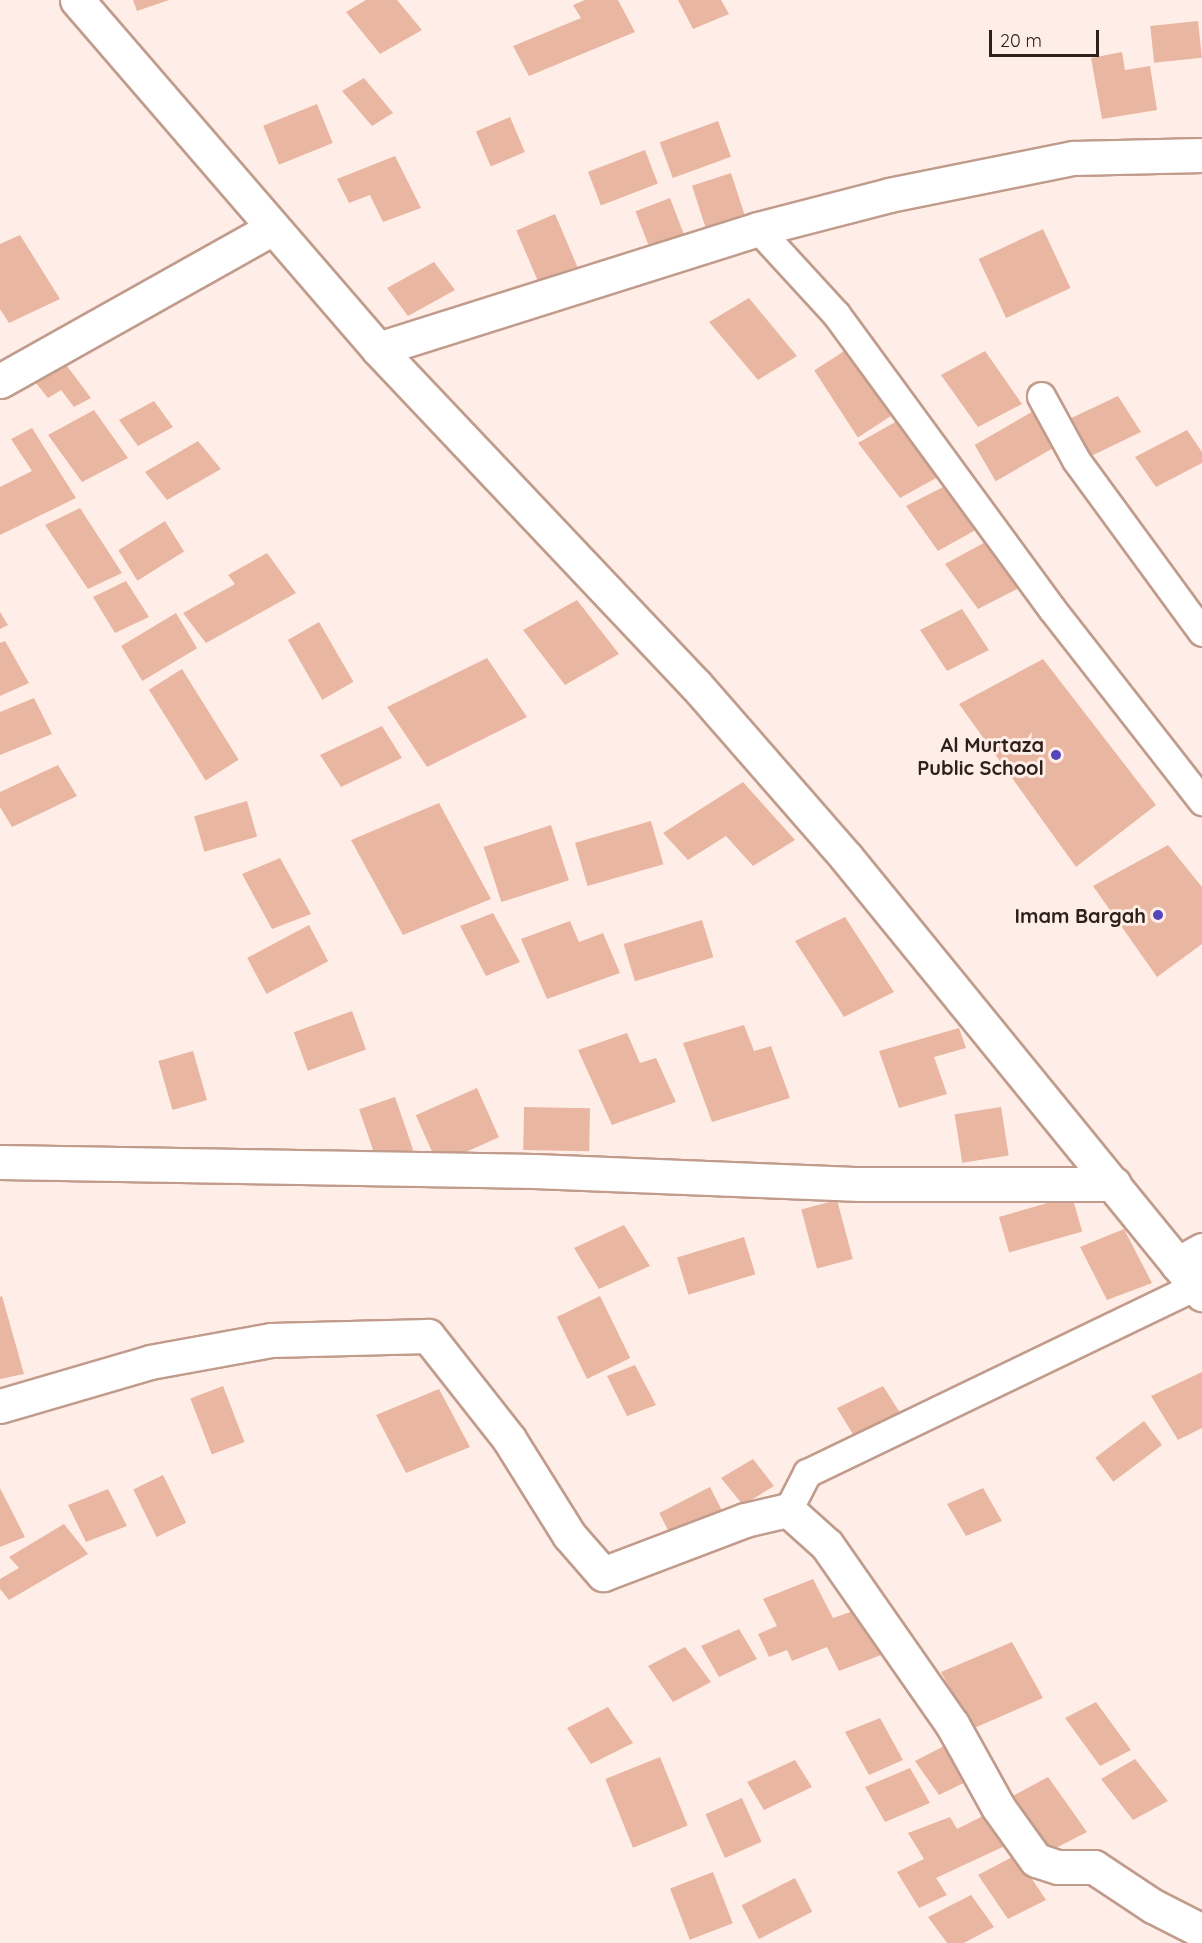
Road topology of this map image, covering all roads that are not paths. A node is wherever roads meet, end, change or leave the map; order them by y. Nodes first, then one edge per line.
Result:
1 (78, 0) edge
2 (1202, 155) edge
3 (271, 229) junction
4 (758, 229) junction
5 (378, 349) junction
6 (0, 381) edge
7 (1041, 396) dead end
8 (1202, 632) edge
9 (1202, 801) edge
10 (0, 1162) edge
11 (1114, 1184) junction
12 (1194, 1274) edge
13 (0, 1406) edge
14 (788, 1510) junction
15 (1202, 1931) edge

1 - 3 street
2 - 4 street
3 - 5 street
3 - 6 street
4 - 5 street
4 - 9 street
5 - 11 street
7 - 8 street
10 - 11 street
11 - 12 street
12 - 14 street
13 - 14 street
14 - 15 street

